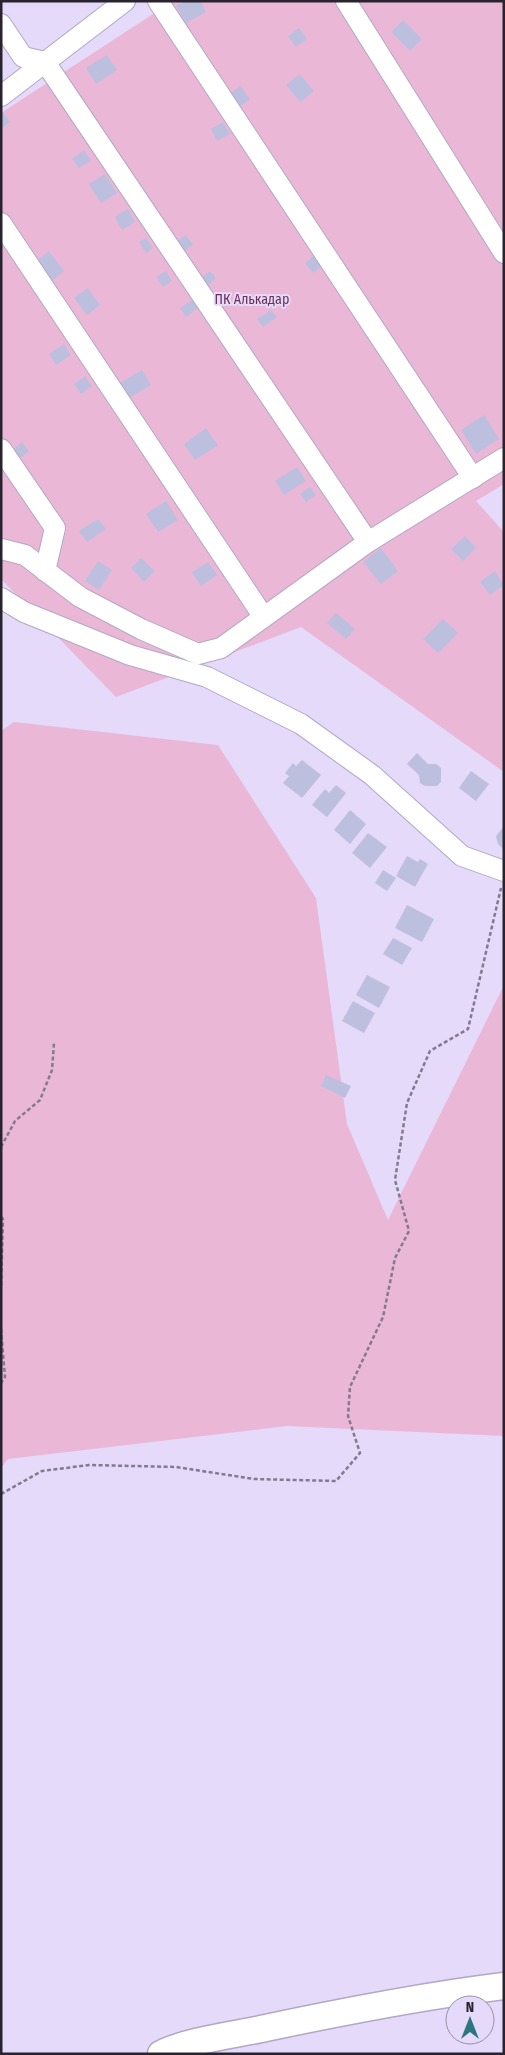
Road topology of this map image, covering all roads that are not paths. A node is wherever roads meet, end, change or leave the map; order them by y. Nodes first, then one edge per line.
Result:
1 (125, 1) edge
2 (158, 1) edge
3 (348, 3) edge
4 (1, 24) edge
5 (23, 58) junction
6 (45, 62) junction
7 (1, 86) edge
8 (1, 96) edge
9 (1, 223) edge
10 (504, 253) edge
11 (1, 449) edge
12 (504, 458) edge
13 (473, 478) junction
14 (368, 542) junction
15 (1, 549) edge
16 (45, 571) junction
17 (1, 598) edge
18 (263, 616) junction
19 (198, 654) junction
20 (278, 712) junction
21 (504, 871) edge
22 (504, 1986) edge
23 (161, 2054) edge

1 - 6 street
2 - 13 street
3 - 10 street
4 - 5 street
5 - 6 street
5 - 7 street
6 - 8 street
6 - 14 street
9 - 18 street
11 - 16 street
12 - 13 street
13 - 14 street
14 - 18 street
15 - 16 street
16 - 19 street
17 - 20 street
18 - 19 street
19 - 20 street
20 - 21 street
22 - 23 main road

